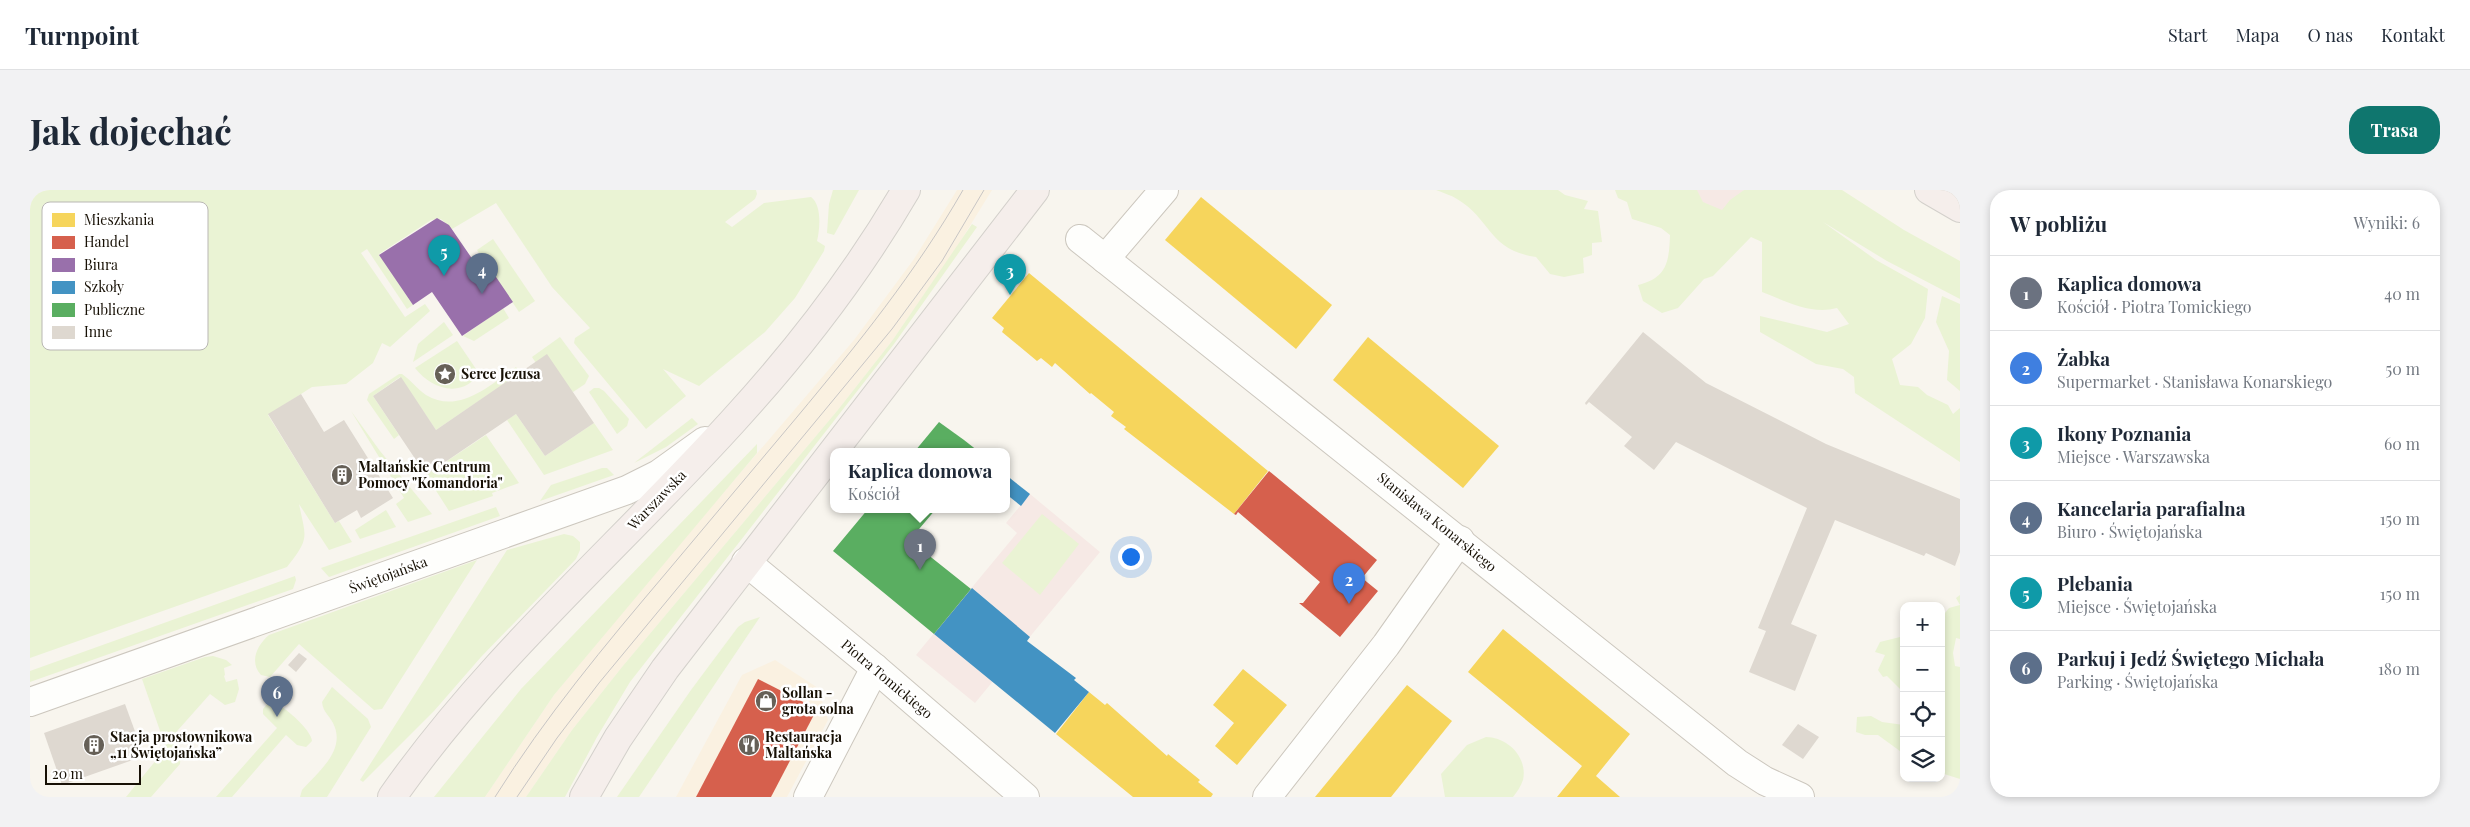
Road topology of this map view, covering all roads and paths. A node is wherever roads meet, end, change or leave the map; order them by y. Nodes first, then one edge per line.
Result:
1 (906, 190) edge
2 (1035, 190) edge
3 (1164, 190) edge
4 (1929, 190) edge
5 (1960, 208) edge
6 (1080, 239) dead end
7 (1105, 259) junction
8 (733, 421) junction
9 (835, 448) edge
10 (830, 454) edge
11 (1460, 540) junction
12 (746, 562) junction
13 (875, 668) junction
14 (30, 702) edge
15 (392, 797) edge
16 (584, 797) edge
17 (808, 797) edge
18 (1025, 797) edge
19 (1267, 797) edge
20 (1800, 797) edge

1 - 8 main road, Warszawska
2 - 9 main road
3 - 7 street
4 - 5 main road
6 - 7 street, Stanisława Konarskiego
7 - 11 street, Stanisława Konarskiego
8 - 14 street, Świętojańska
8 - 15 main road, Warszawska
10 - 12 main road
11 - 19 street
11 - 20 street, Stanisława Konarskiego
12 - 13 street, Piotra Tomickiego
12 - 16 main road
13 - 17 street
13 - 18 street, Piotra Tomickiego

